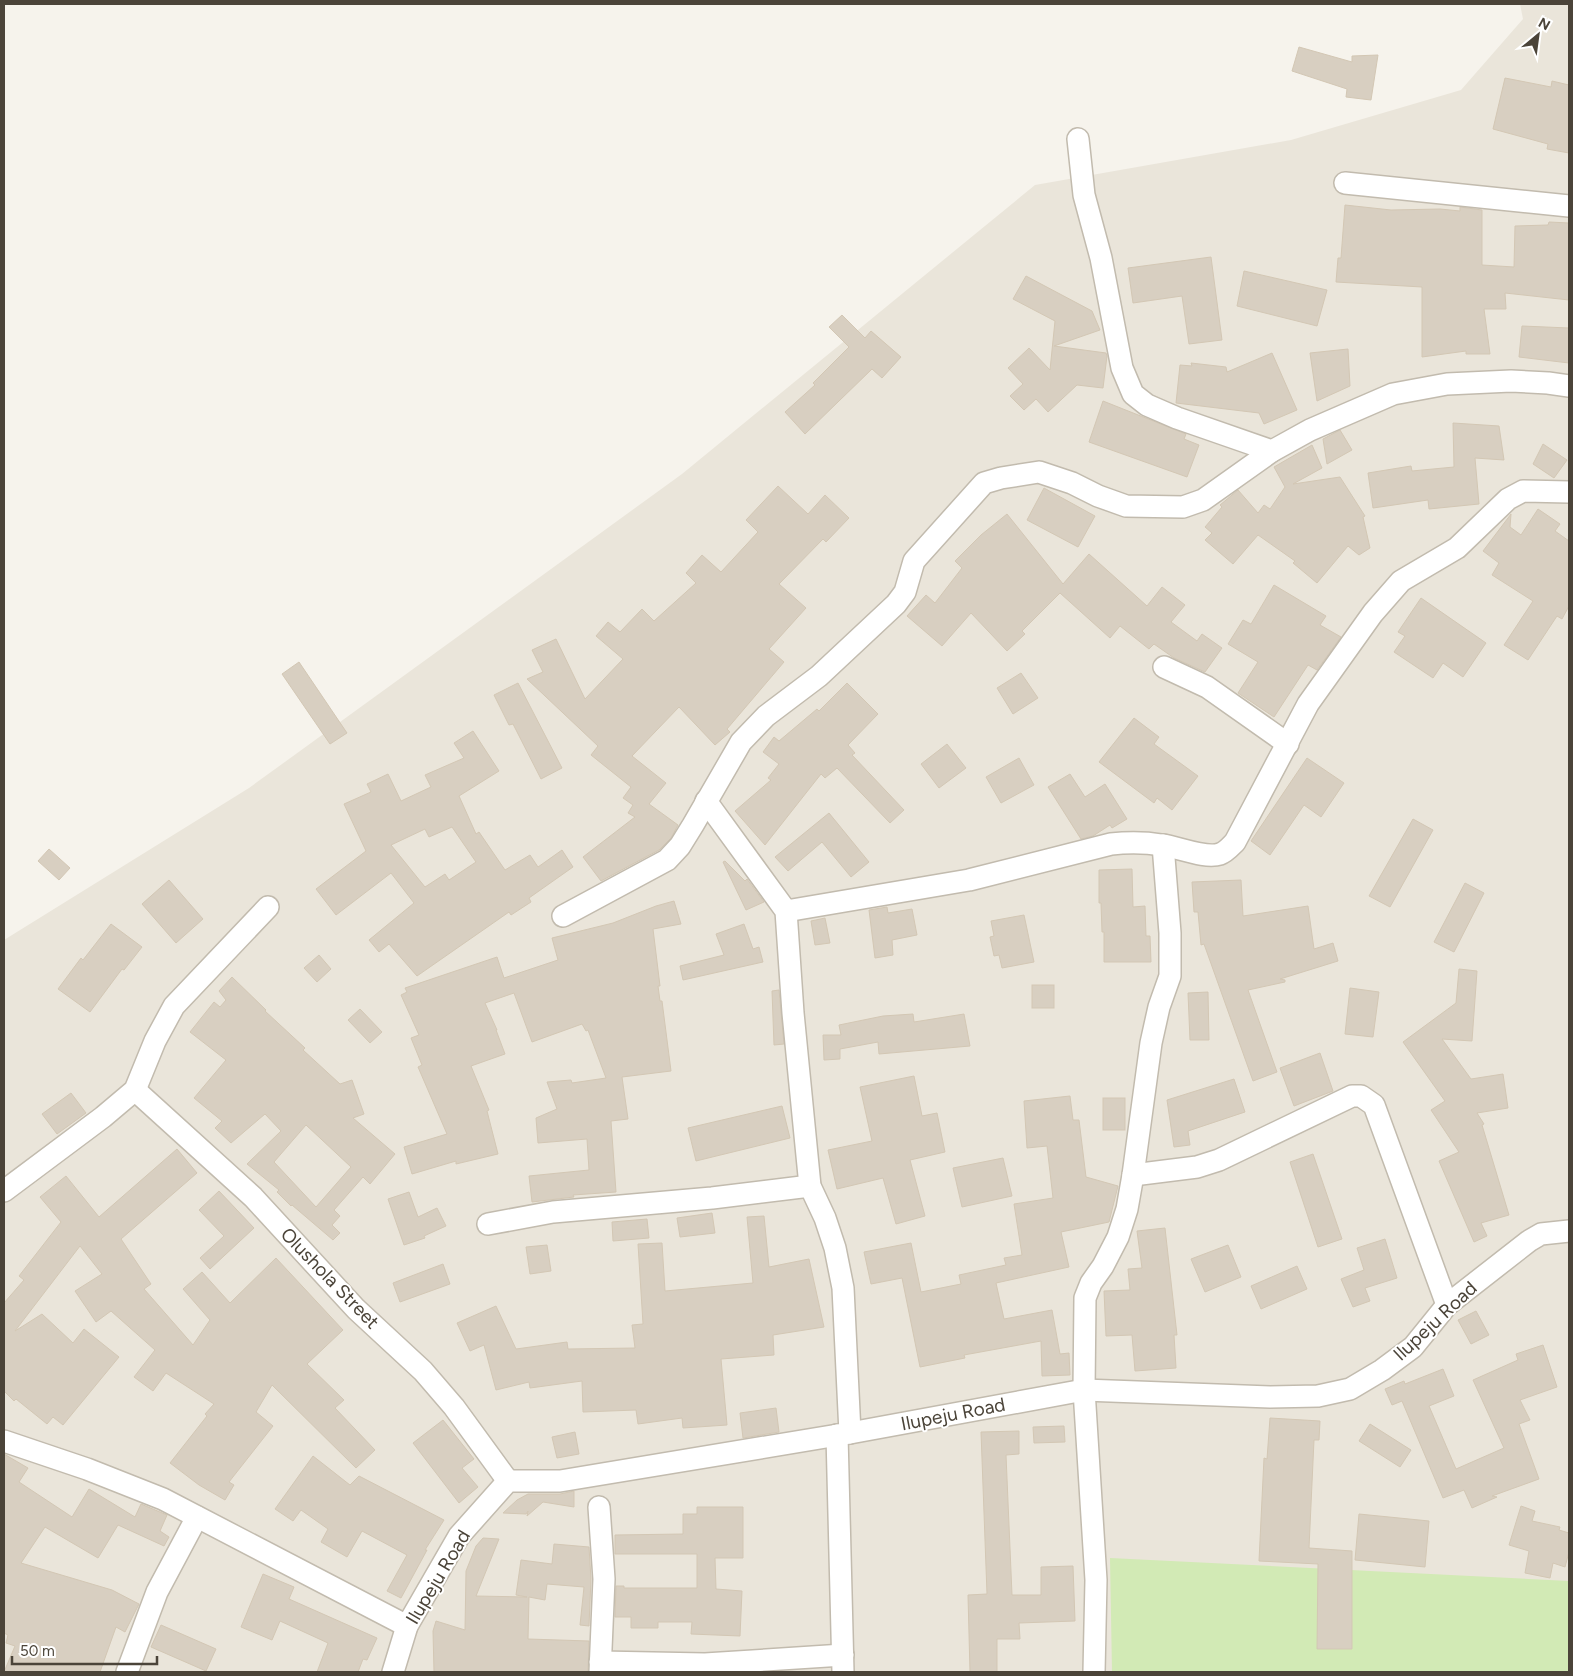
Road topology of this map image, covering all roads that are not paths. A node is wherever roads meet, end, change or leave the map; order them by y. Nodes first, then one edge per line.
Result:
1 (1078, 139) dead end
2 (1345, 183) dead end
3 (1569, 206) edge
4 (1569, 386) edge
5 (1272, 450) junction
6 (1569, 492) edge
7 (1164, 667) dead end
8 (1288, 744) junction
9 (706, 801) junction
10 (1163, 845) junction
11 (268, 907) dead end
12 (786, 911) junction
13 (563, 916) dead end
14 (135, 1090) junction
15 (1133, 1174) junction
16 (810, 1186) junction
17 (4, 1191) edge
18 (488, 1224) dead end
19 (1569, 1231) edge
20 (1448, 1306) junction
21 (1084, 1390) junction
22 (843, 1434) junction
23 (4, 1441) edge
24 (508, 1481) junction
25 (599, 1507) dead end
26 (197, 1517) junction
27 (407, 1626) junction
28 (843, 1663) edge
29 (600, 1667) edge
30 (126, 1672) edge
31 (393, 1672) edge
32 (1094, 1672) edge

1 - 5 street
2 - 3 street
4 - 5 street
5 - 9 street
6 - 8 street
7 - 8 street
8 - 10 street
9 - 12 street
9 - 13 street
10 - 12 street
10 - 15 street
11 - 14 street
12 - 16 street
14 - 17 street
14 - 24 street, Olushola Street
15 - 20 street
15 - 21 street
16 - 18 street
16 - 22 street
19 - 20 street, Ilupeju Road
20 - 21 street, Ilupeju Road
21 - 22 street, Ilupeju Road
21 - 32 street
22 - 24 street, Ilupeju Road
22 - 28 street
23 - 26 street
24 - 27 street, Ilupeju Road
25 - 29 street
26 - 27 street
26 - 30 street
27 - 31 street, Ilupeju Road
28 - 29 street

